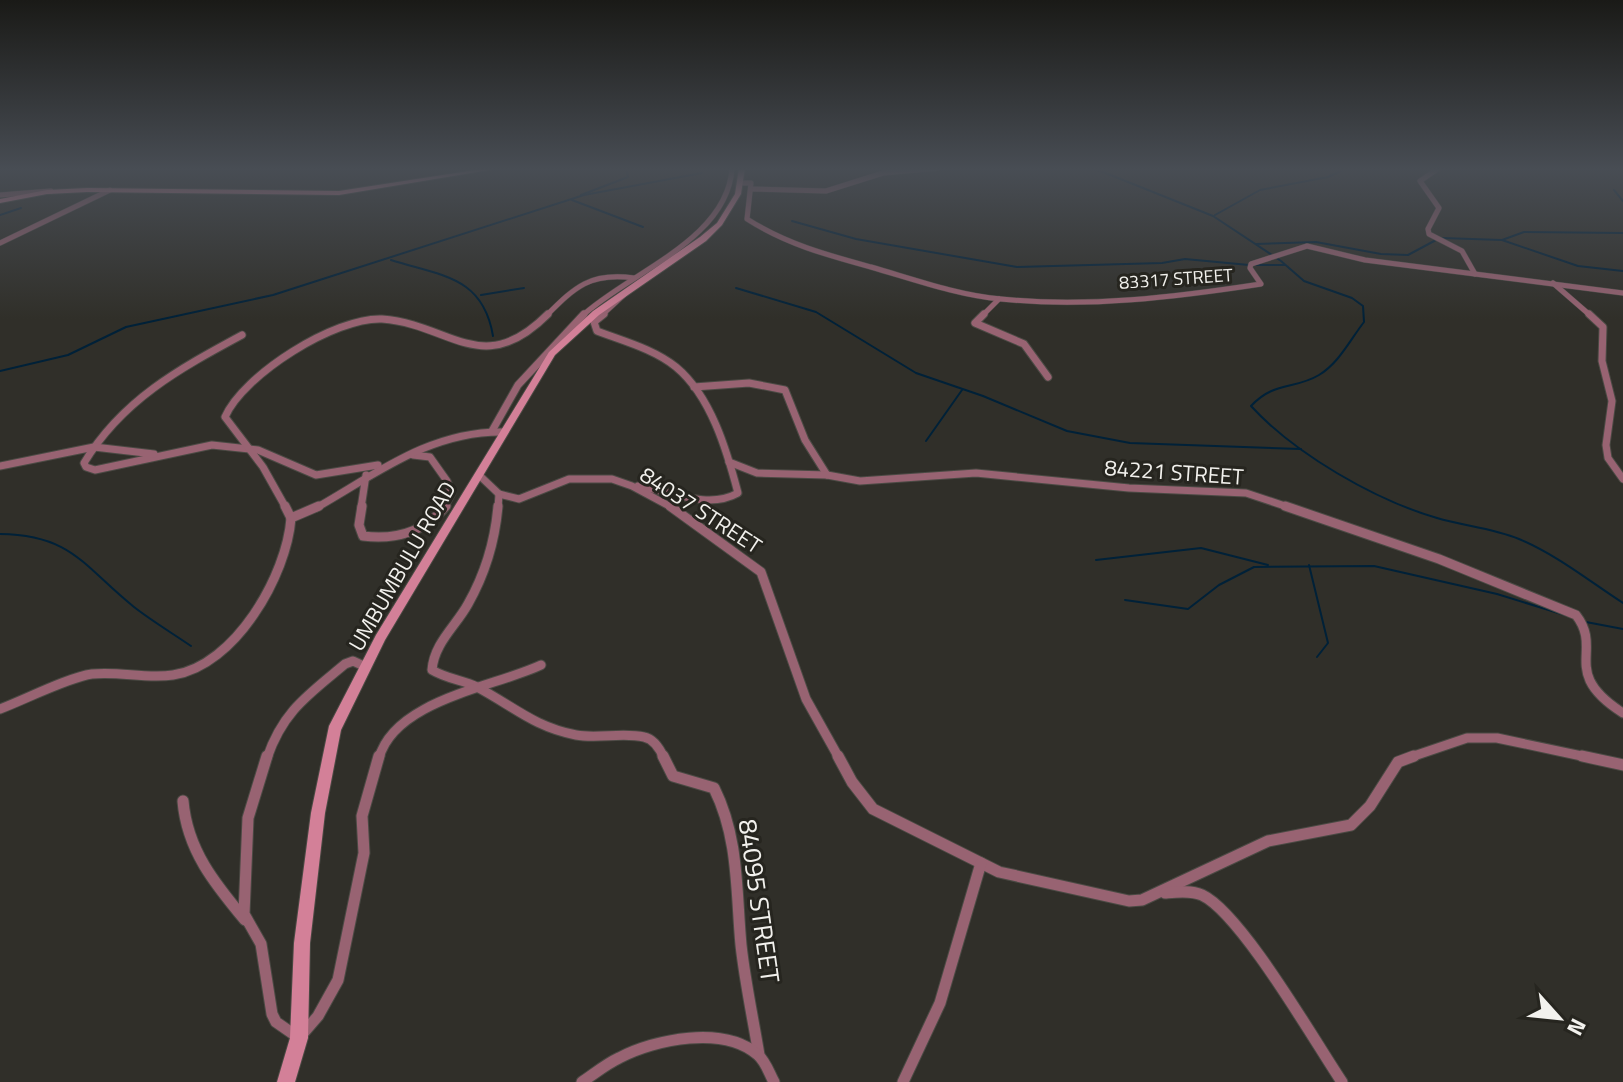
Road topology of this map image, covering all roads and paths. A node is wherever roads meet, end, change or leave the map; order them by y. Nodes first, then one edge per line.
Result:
1 (51, 218) edge
2 (723, 218) edge
3 (747, 218) edge
4 (1434, 218) edge
5 (696, 241) junction
6 (0, 243) edge
7 (1475, 274) junction
8 (634, 278) junction
9 (1552, 283) junction
10 (626, 293) junction
11 (1623, 293) edge
12 (999, 299) junction
13 (242, 335) dead end
14 (1048, 377) dead end
15 (694, 387) junction
16 (498, 432) junction
17 (94, 447) junction
18 (247, 447) junction
19 (162, 455) junction
20 (408, 456) junction
21 (391, 462) junction
22 (729, 462) junction
23 (0, 466) edge
24 (366, 475) junction
25 (479, 475) junction
26 (827, 475) junction
27 (1623, 479) edge
28 (633, 485) junction
29 (499, 494) junction
30 (291, 518) junction
31 (541, 665) dead end
32 (366, 667) junction
33 (475, 686) junction
34 (0, 709) edge
35 (1623, 713) edge
36 (1623, 765) edge
37 (183, 801) dead end
38 (981, 863) junction
39 (1160, 893) junction
40 (245, 921) junction
41 (299, 1038) junction
42 (759, 1055) junction
43 (286, 1082) edge
44 (582, 1082) edge
45 (774, 1082) edge
46 (903, 1082) edge
47 (1342, 1082) edge

1 - 6 street
2 - 5 main road, UMBUMBULU ROAD
3 - 12 street, 83317 STREET
4 - 7 street
5 - 8 street
5 - 10 main road, UMBUMBULU ROAD
7 - 9 street, 83317 STREET
7 - 12 street, 83317 STREET
8 - 16 street
8 - 18 street
9 - 11 street, 83317 STREET
9 - 27 street
10 - 15 street
10 - 16 main road, UMBUMBULU ROAD
12 - 14 street
13 - 17 street
15 - 22 street
15 - 26 street
16 - 20 street
16 - 25 main road, UMBUMBULU ROAD
17 - 19 street
17 - 19 street
17 - 23 street
18 - 19 street
18 - 21 street
18 - 30 street
20 - 21 street
20 - 24 street
21 - 24 street
22 - 26 street, 84221 STREET
22 - 28 street
24 - 30 street
25 - 29 street
25 - 32 main road, UMBUMBULU ROAD
26 - 35 street, 84221 STREET
28 - 29 street, 84037 STREET
28 - 38 street, 84037 STREET
29 - 33 street, 84095 STREET
30 - 34 street
31 - 33 street
32 - 40 street
32 - 41 main road, UMBUMBULU ROAD
33 - 41 street
33 - 42 street, 84095 STREET
36 - 39 street
37 - 40 street
38 - 39 street
38 - 46 street
39 - 47 street
40 - 41 street
41 - 43 main road, UMBUMBULU ROAD
42 - 44 street
42 - 45 street

